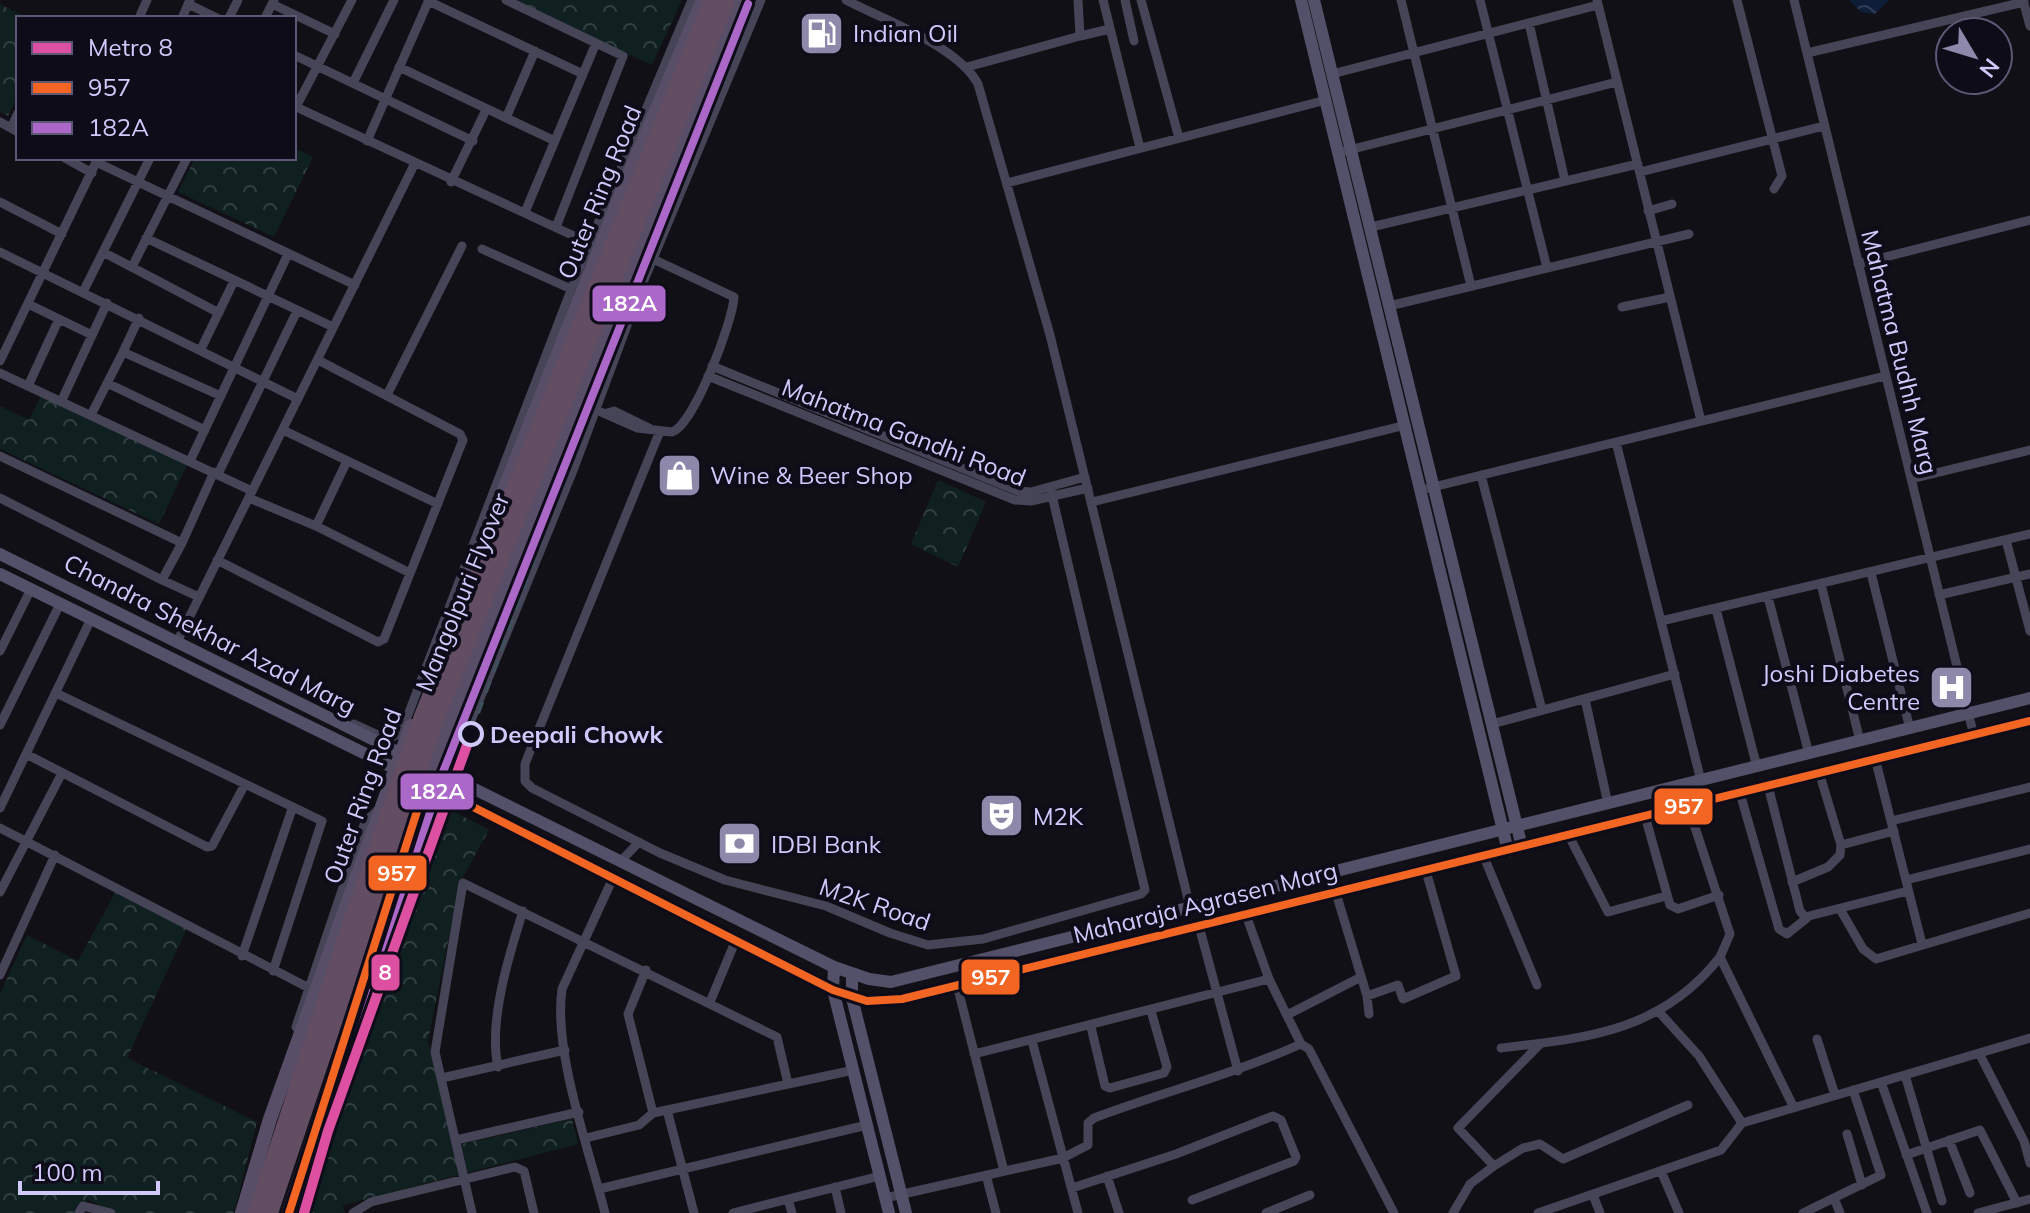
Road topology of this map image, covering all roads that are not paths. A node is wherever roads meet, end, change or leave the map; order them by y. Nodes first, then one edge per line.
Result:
1 (352, 0) edge
2 (394, 0) edge
3 (506, 0) edge
4 (692, 0) edge
5 (703, 0) edge
6 (712, 0) edge
7 (727, 0) edge
8 (737, 0) edge
9 (761, 0) edge
10 (846, 0) edge
11 (1078, 0) edge
12 (1103, 0) edge
13 (1125, 0) edge
14 (1141, 0) edge
15 (1301, 0) edge
16 (1314, 0) edge
17 (1401, 0) edge
18 (1480, 0) edge
19 (1737, 0) edge
20 (1794, 0) edge
21 (428, 1) edge
22 (2024, 1) edge
23 (189, 2) edge
24 (273, 2) edge
25 (1597, 2) edge
26 (214, 16) edge
27 (1529, 23) junction
28 (2030, 26) edge
29 (1110, 29) junction
30 (1488, 33) junction
31 (335, 34) junction
32 (1080, 36) junction
33 (1134, 41) dead end
34 (596, 43) junction
35 (535, 51) junction
36 (1414, 52) junction
37 (1807, 53) junction
38 (296, 56) edge
39 (318, 66) junction
40 (399, 67) junction
41 (967, 67) junction
42 (583, 74) junction
43 (1332, 74) junction
44 (1617, 82) junction
45 (353, 83) junction
46 (385, 98) junction
47 (1326, 100) junction
48 (1548, 100) junction
49 (296, 105) edge
50 (296, 107) edge
51 (486, 110) junction
52 (1508, 110) junction
53 (506, 118) junction
54 (0, 122) edge
55 (1824, 126) junction
56 (1433, 129) junction
57 (14, 130) edge
58 (1179, 138) junction
59 (1771, 140) junction
60 (367, 141) junction
61 (473, 141) junction
62 (555, 141) junction
63 (1140, 148) junction
64 (1345, 151) junction
65 (69, 160) edge
66 (97, 160) edge
67 (149, 160) edge
68 (186, 160) edge
69 (414, 165) junction
70 (1639, 168) junction
71 (92, 173) junction
72 (1565, 181) junction
73 (139, 182) junction
74 (451, 182) junction
75 (1007, 183) junction
76 (1774, 189) dead end
77 (1528, 190) junction
78 (169, 195) junction
79 (0, 202) edge
80 (1672, 204) dead end
81 (1452, 208) junction
82 (1648, 211) junction
83 (525, 212) junction
84 (2030, 220) edge
85 (556, 227) junction
86 (1371, 227) junction
87 (62, 234) junction
88 (1689, 234) dead end
89 (146, 238) junction
90 (1657, 241) junction
91 (589, 243) junction
92 (462, 246) dead end
93 (482, 249) dead end
94 (103, 252) junction
95 (288, 254) junction
96 (1, 255) edge
97 (653, 259) junction
98 (1858, 264) junction
99 (132, 267) junction
100 (1547, 268) junction
101 (43, 273) junction
102 (234, 281) junction
103 (355, 285) junction
104 (1471, 286) junction
105 (571, 289) junction
106 (83, 292) junction
107 (1670, 297) junction
108 (267, 298) junction
109 (107, 303) junction
110 (28, 304) junction
111 (1389, 306) junction
112 (1622, 307) dead end
113 (297, 311) junction
114 (219, 313) junction
115 (139, 318) junction
116 (59, 319) junction
117 (333, 327) junction
118 (92, 335) junction
119 (201, 349) junction
120 (123, 352) junction
121 (318, 360) junction
122 (0, 361) edge
123 (235, 366) junction
124 (712, 366) junction
125 (0, 373) edge
126 (708, 376) junction
127 (1885, 376) junction
128 (263, 381) junction
129 (107, 383) junction
130 (28, 386) junction
131 (387, 395) junction
132 (221, 396) junction
133 (298, 399) junction
134 (576, 401) junction
135 (61, 402) junction
136 (596, 409) junction
137 (91, 415) junction
138 (1701, 421) junction
139 (1406, 425) junction
140 (205, 430) junction
141 (283, 430) junction
142 (660, 431) junction
143 (1616, 442) junction
144 (2030, 450) edge
145 (0, 456) edge
146 (190, 461) junction
147 (347, 461) junction
148 (216, 473) junction
149 (1481, 475) junction
150 (1085, 477) junction
151 (1911, 479) junction
152 (1088, 488) junction
153 (1427, 488) junction
154 (1051, 492) junction
155 (250, 494) junction
156 (0, 498) edge
157 (1092, 502) junction
158 (438, 504) junction
159 (316, 526) junction
160 (2030, 534) edge
161 (2006, 540) junction
162 (182, 543) junction
163 (0, 554) edge
164 (1930, 559) junction
165 (217, 560) junction
166 (410, 573) junction
167 (1871, 573) junction
168 (0, 574) edge
169 (2030, 574) edge
170 (2016, 577) junction
171 (162, 580) junction
172 (1821, 584) junction
173 (465, 586) junction
174 (31, 589) junction
175 (1939, 595) junction
176 (199, 597) junction
177 (1768, 597) junction
178 (498, 599) junction
179 (60, 604) junction
180 (1716, 609) junction
181 (91, 619) junction
182 (1661, 621) junction
183 (2030, 631) edge
184 (177, 642) junction
185 (0, 651) edge
186 (1675, 674) junction
187 (56, 693) junction
188 (2030, 698) edge
189 (1585, 699) junction
190 (1542, 710) junction
191 (1968, 714) junction
192 (324, 717) junction
193 (2030, 721) edge
194 (338, 724) junction
195 (1492, 724) junction
196 (0, 725) edge
197 (1910, 729) junction
198 (1974, 736) junction
199 (330, 737) junction
200 (1860, 741) junction
201 (400, 753) junction
202 (26, 754) junction
203 (1809, 754) junction
204 (1875, 758) junction
205 (1757, 767) junction
206 (394, 768) junction
207 (432, 768) junction
208 (1819, 772) junction
209 (62, 773) junction
210 (448, 777) junction
211 (1701, 781) junction
212 (426, 783) junction
213 (244, 786) junction
214 (1768, 786) junction
215 (2030, 787) edge
216 (1740, 793) junction
217 (1608, 804) junction
218 (381, 806) junction
219 (1688, 806) junction
220 (0, 808) edge
221 (292, 809) junction
222 (418, 809) junction
223 (1645, 816) junction
224 (533, 819) junction
225 (1892, 826) junction
226 (1516, 827) junction
227 (0, 828) edge
228 (1502, 831) junction
229 (526, 834) junction
230 (1569, 836) junction
231 (25, 841) junction
232 (639, 842) junction
233 (1841, 845) junction
234 (1522, 847) junction
235 (2030, 849) edge
236 (1508, 851) junction
237 (365, 852) junction
238 (55, 855) junction
239 (1484, 857) junction
240 (620, 862) junction
241 (400, 864) junction
242 (1426, 871) junction
243 (613, 878) junction
244 (1792, 882) junction
245 (1907, 886) junction
246 (0, 892) edge
247 (1336, 893) junction
248 (1719, 895) junction
249 (1666, 896) junction
250 (1190, 907) junction
251 (1840, 909) junction
252 (523, 911) junction
253 (2030, 913) edge
254 (1246, 915) junction
255 (1807, 918) junction
256 (1199, 926) junction
257 (584, 940) junction
258 (735, 942) junction
259 (1922, 944) junction
260 (948, 945) junction
261 (242, 956) junction
262 (1720, 957) junction
263 (834, 967) junction
264 (950, 967) junction
265 (646, 970) junction
266 (273, 971) junction
267 (852, 974) junction
268 (0, 975) edge
269 (1361, 977) junction
270 (1269, 979) junction
271 (957, 985) junction
272 (1537, 985) dead end
273 (309, 988) junction
274 (833, 990) junction
275 (1218, 995) junction
276 (1367, 996) junction
277 (852, 998) junction
278 (710, 1002) junction
279 (1151, 1011) junction
280 (1659, 1012) junction
281 (1369, 1014) dead end
282 (1287, 1015) junction
283 (1091, 1027) junction
284 (2030, 1038) edge
285 (1817, 1039) dead end
286 (1032, 1041) junction
287 (1301, 1044) junction
288 (1540, 1044) junction
289 (1501, 1048) dead end
290 (565, 1050) junction
291 (1979, 1053) junction
292 (974, 1054) junction
293 (498, 1067) junction
294 (854, 1070) junction
295 (1238, 1071) junction
296 (1905, 1075) junction
297 (442, 1078) junction
298 (1881, 1082) junction
299 (788, 1084) junction
300 (1853, 1090) junction
301 (1835, 1095) junction
302 (1688, 1105) dead end
303 (1794, 1108) junction
304 (667, 1110) junction
305 (579, 1112) junction
306 (653, 1113) junction
307 (1742, 1123) junction
308 (867, 1125) junction
309 (2030, 1125) edge
310 (2017, 1128) junction
311 (1847, 1134) dead end
312 (586, 1138) junction
313 (456, 1140) junction
314 (1949, 1140) junction
315 (1928, 1147) junction
316 (1906, 1155) junction
317 (1063, 1158) junction
318 (2030, 1163) edge
319 (1494, 1166) junction
320 (682, 1169) junction
321 (1004, 1171) junction
322 (1661, 1171) junction
323 (986, 1175) junction
324 (880, 1176) junction
325 (1107, 1176) junction
326 (464, 1180) junction
327 (1862, 1185) junction
328 (835, 1187) junction
329 (1072, 1188) junction
330 (599, 1189) junction
331 (1970, 1193) dead end
332 (902, 1194) junction
333 (1310, 1195) dead end
334 (1593, 1195) junction
335 (885, 1198) junction
336 (1834, 1198) junction
337 (788, 1199) junction
338 (1192, 1200) dead end
339 (1942, 1201) dead end
340 (2023, 1201) edge
341 (1553, 1211) edge
342 (745, 1212) edge
343 (79, 1213) edge
344 (111, 1213) edge
345 (239, 1213) edge
346 (256, 1213) edge
347 (270, 1213) edge
348 (289, 1213) edge
349 (303, 1213) edge
350 (353, 1213) edge
351 (472, 1213) edge
352 (534, 1213) edge
353 (605, 1213) edge
354 (694, 1213) edge
355 (733, 1213) edge
356 (792, 1213) edge
357 (841, 1213) edge
358 (889, 1213) edge
359 (906, 1213) edge
360 (996, 1213) edge
361 (1078, 1213) edge
362 (1119, 1213) edge
363 (1266, 1213) edge
364 (1394, 1213) edge
365 (1453, 1213) edge
366 (1538, 1213) edge
367 (1600, 1213) edge
368 (1679, 1213) edge
369 (1803, 1213) edge
370 (1840, 1213) edge
371 (1927, 1213) edge
372 (1978, 1213) edge
373 (2026, 1213) edge

1 - 31 street
2 - 45 street
3 - 34 street
4 - 91 street
5 - 173 main road, Outer Ring Road
6 - 346 highway, Mangolpuri Flyover, bridge
7 - 347 highway, Mangolpuri Flyover, bridge
8 - 134 main road
9 - 97 street
10 - 41 street
11 - 32 street
12 - 29 street
13 - 33 street
14 - 58 street
15 - 47 street
16 - 43 street
17 - 36 street
18 - 30 street
19 - 59 street
20 - 37 street, Mahatma Budhh Marg
21 - 35 street
21 - 40 street
22 - 28 street
22 - 37 street
23 - 26 street
24 - 31 street
25 - 27 street
25 - 44 street
27 - 30 street
27 - 48 street
29 - 32 street
29 - 63 street
30 - 36 street
30 - 52 street
31 - 39 street
32 - 41 street
34 - 42 street
34 - 85 street
35 - 42 street
35 - 53 street
36 - 43 street
36 - 56 street
37 - 55 street, Mahatma Budhh Marg
38 - 39 street
39 - 45 street
39 - 49 street
40 - 46 street
40 - 51 street
41 - 75 street
42 - 62 street
43 - 64 street
44 - 48 street
44 - 70 street
45 - 46 street
46 - 60 street
46 - 61 street
47 - 58 street
47 - 64 street
48 - 52 street
48 - 72 street
50 - 60 street
51 - 53 street
51 - 61 street
52 - 56 street
52 - 77 street
53 - 62 street
54 - 57 street
55 - 59 street
55 - 98 street, Mahatma Budhh Marg
56 - 64 street
56 - 81 street
58 - 63 street
59 - 70 street
59 - 76 street
60 - 69 street
61 - 74 street
62 - 83 street
63 - 75 street
64 - 86 street
64 - 139 street
65 - 71 street
66 - 71 street
66 - 73 street
67 - 73 street
68 - 78 street
69 - 74 street
69 - 103 street
70 - 72 street
70 - 82 street
71 - 87 street
72 - 77 street
73 - 78 street
73 - 94 street
74 - 83 street
75 - 150 street
77 - 81 street
77 - 100 street
78 - 89 street
78 - 95 street
79 - 87 street
80 - 82 street
81 - 86 street
81 - 104 street
82 - 90 street
83 - 85 street
84 - 98 street
85 - 91 street
86 - 111 street
87 - 101 street
88 - 90 street
89 - 99 street
89 - 102 street
90 - 100 street
90 - 107 street
91 - 105 street
92 - 131 street
93 - 105 street
94 - 99 street
94 - 106 street
95 - 103 street
95 - 108 street
96 - 101 street
97 - 124 street
97 - 136 street
98 - 127 street, Mahatma Budhh Marg
99 - 114 street
100 - 104 street
101 - 106 street
101 - 110 street
102 - 108 street
102 - 114 street
103 - 117 street
104 - 111 street
105 - 192 street
106 - 109 street
107 - 112 street
107 - 138 street
108 - 113 street
108 - 123 street
109 - 115 street
109 - 118 street
110 - 116 street
110 - 122 street
111 - 153 street
113 - 117 street
113 - 128 street
114 - 119 street
115 - 119 street
115 - 120 street
116 - 118 street
116 - 130 street
117 - 121 street
118 - 135 street
119 - 123 street
120 - 129 street
120 - 132 street
121 - 131 street
121 - 133 street
123 - 128 street
123 - 132 street
124 - 126 street
124 - 154 street, Mahatma Gandhi Road
125 - 130 street
126 - 142 street
126 - 154 street, Mahatma Gandhi Road
127 - 138 street
127 - 151 street, Mahatma Budhh Marg
128 - 133 street
128 - 148 street
129 - 137 street
129 - 140 street
130 - 135 street
131 - 158 street
132 - 140 street
133 - 141 street
134 - 136 street
134 - 178 main road
135 - 137 street
136 - 142 street
136 - 210 street
137 - 146 street
138 - 143 street
139 - 153 street
139 - 157 street
140 - 146 street
141 - 147 street
141 - 155 street
142 - 232 street, M2K Road
143 - 149 street
143 - 182 street
144 - 151 street
145 - 162 street
146 - 148 street
147 - 158 street
147 - 159 street
148 - 155 street
148 - 162 street
149 - 153 street
149 - 190 street
150 - 152 street
150 - 154 street, Mahatma Gandhi Road
151 - 164 street, Mahatma Budhh Marg
152 - 154 street, Mahatma Gandhi Road
152 - 157 street
153 - 195 street
153 - 228 street
154 - 260 street, M2K Road
155 - 159 street
155 - 165 street
156 - 171 street
157 - 250 street
158 - 166 street
159 - 166 street
160 - 161 street
161 - 164 street
161 - 170 street
162 - 171 street
163 - 184 street, Chandra Shekhar Azad Marg
164 - 167 street
164 - 175 street, Mahatma Budhh Marg
165 - 166 street
165 - 176 street
167 - 172 street
167 - 197 street
168 - 174 street, Chandra Shekhar Azad Marg
169 - 170 street
170 - 175 street
170 - 183 street
171 - 176 street
172 - 177 street
172 - 200 street
173 - 178 main road
173 - 201 main road, Outer Ring Road
174 - 179 street, Chandra Shekhar Azad Marg
174 - 185 street
175 - 191 street, Mahatma Budhh Marg
176 - 184 street
177 - 180 street
177 - 203 street
178 - 207 main road
179 - 181 street, Chandra Shekhar Azad Marg
179 - 196 street
180 - 182 street
180 - 205 street
181 - 187 street
181 - 199 street, Chandra Shekhar Azad Marg
182 - 186 street
184 - 192 street, Chandra Shekhar Azad Marg
186 - 189 street
186 - 211 street
187 - 202 street
187 - 213 street
188 - 191 street, Maharaja Agrasen Marg
189 - 190 street
189 - 217 street
190 - 195 street
191 - 197 street, Maharaja Agrasen Marg
191 - 198 street, Mahatma Budhh Marg
192 - 194 street, Chandra Shekhar Azad Marg
193 - 198 street, Maharaja Agrasen Marg
194 - 199 street
194 - 201 street, Chandra Shekhar Azad Marg
195 - 226 street
197 - 200 street, Maharaja Agrasen Marg
198 - 204 street, Maharaja Agrasen Marg
199 - 206 street, Chandra Shekhar Azad Marg
200 - 203 street, Maharaja Agrasen Marg
201 - 206 main road, Outer Ring Road
202 - 209 street
202 - 220 street
203 - 205 street, Maharaja Agrasen Marg
204 - 208 street, Maharaja Agrasen Marg
204 - 225 street
205 - 211 street, Maharaja Agrasen Marg
206 - 218 main road, Outer Ring Road
207 - 210 street, Maharaja Agrasen Marg
207 - 212 main road
208 - 214 street, Maharaja Agrasen Marg
208 - 233 street
209 - 213 street
209 - 231 street
210 - 224 street, Maharaja Agrasen Marg
211 - 217 street, Maharaja Agrasen Marg
212 - 222 main road
212 - 229 street, Maharaja Agrasen Marg
213 - 221 street
214 - 216 street, Maharaja Agrasen Marg
214 - 244 street
215 - 225 street
216 - 219 street, Maharaja Agrasen Marg
216 - 255 street
217 - 226 street, Maharaja Agrasen Marg
218 - 237 main road, Outer Ring Road
218 - 273 street
219 - 223 street, Maharaja Agrasen Marg
219 - 248 street
221 - 261 street
221 - 266 street
222 - 241 main road
222 - 349 street
223 - 230 street, Maharaja Agrasen Marg
223 - 249 street
224 - 229 street
224 - 240 street, Maharaja Agrasen Marg
225 - 233 street
225 - 245 street
226 - 228 street, Maharaja Agrasen Marg
226 - 234 street
227 - 231 street
228 - 236 street
228 - 250 street, Maharaja Agrasen Marg
229 - 243 street, Maharaja Agrasen Marg
230 - 234 street, Maharaja Agrasen Marg
230 - 249 street
231 - 238 street
231 - 246 street
232 - 240 street
232 - 260 street, M2K Road
233 - 244 street
234 - 236 street, Maharaja Agrasen Marg
235 - 245 street
236 - 239 street, Maharaja Agrasen Marg
237 - 241 main road
237 - 345 main road, Outer Ring Road
238 - 261 street
238 - 268 street
239 - 242 street, Maharaja Agrasen Marg
239 - 272 street
240 - 263 street, Maharaja Agrasen Marg
241 - 348 main road
242 - 247 street, Maharaja Agrasen Marg
242 - 276 street
243 - 257 street
243 - 258 street, Maharaja Agrasen Marg
244 - 255 street
245 - 251 street
245 - 259 street
247 - 254 street, Maharaja Agrasen Marg
247 - 269 street
248 - 249 street
248 - 262 street
250 - 264 street, Maharaja Agrasen Marg
251 - 255 street
251 - 259 street
252 - 257 street
252 - 293 street
252 - 297 street
253 - 259 street
254 - 256 street, Maharaja Agrasen Marg
254 - 270 street
256 - 271 street, Maharaja Agrasen Marg
256 - 275 street
257 - 265 street
257 - 290 street
258 - 274 street, Maharaja Agrasen Marg
258 - 278 street
260 - 264 street
261 - 266 street
262 - 280 street
262 - 303 street
263 - 267 street, Maharaja Agrasen Marg
263 - 274 street
264 - 267 street, Maharaja Agrasen Marg
265 - 278 street
265 - 306 street
266 - 273 street
267 - 277 street
269 - 276 street
269 - 282 street
270 - 275 street
270 - 282 street
271 - 277 street, Maharaja Agrasen Marg
271 - 292 street
273 - 345 street
274 - 277 street, Maharaja Agrasen Marg
274 - 294 street
275 - 279 street
275 - 295 street
276 - 281 street
277 - 332 street
278 - 299 street
279 - 283 street
279 - 283 street
280 - 288 street
280 - 307 street
282 - 287 street
283 - 286 street
284 - 291 street
285 - 301 street
286 - 292 street
286 - 317 street
287 - 295 street
287 - 364 street
288 - 289 street
288 - 319 street
290 - 293 street
290 - 305 street
291 - 296 street
291 - 310 street
292 - 321 street
293 - 297 street
294 - 299 street
294 - 308 street
295 - 317 street
296 - 298 street
296 - 315 street
297 - 313 street
298 - 300 street
298 - 316 street
299 - 304 street
300 - 301 street
300 - 327 street
301 - 303 street
302 - 319 street
303 - 307 street
304 - 306 street
304 - 320 street
305 - 312 street
305 - 313 street
306 - 312 street
307 - 322 street
308 - 320 street
308 - 324 street
309 - 310 street
310 - 318 street
311 - 327 street
312 - 330 street
313 - 326 street
314 - 315 street
314 - 331 street
314 - 340 street
315 - 316 street
315 - 339 street
316 - 371 street
317 - 321 street
317 - 329 street
319 - 365 street
320 - 330 street
320 - 354 street
321 - 323 street
322 - 334 street
322 - 368 street
323 - 332 street
323 - 360 street
324 - 328 street
324 - 335 street
325 - 329 street
325 - 338 street
325 - 362 street
326 - 350 street
326 - 351 street
326 - 352 street
327 - 336 street
328 - 337 street
328 - 357 street
329 - 361 street
330 - 353 street
332 - 335 street
332 - 359 street
333 - 363 street
334 - 341 street
334 - 367 street
335 - 358 street
336 - 369 street
336 - 370 street
337 - 342 street
337 - 356 street
340 - 372 street
340 - 373 street
341 - 366 street
342 - 355 street
343 - 344 street

